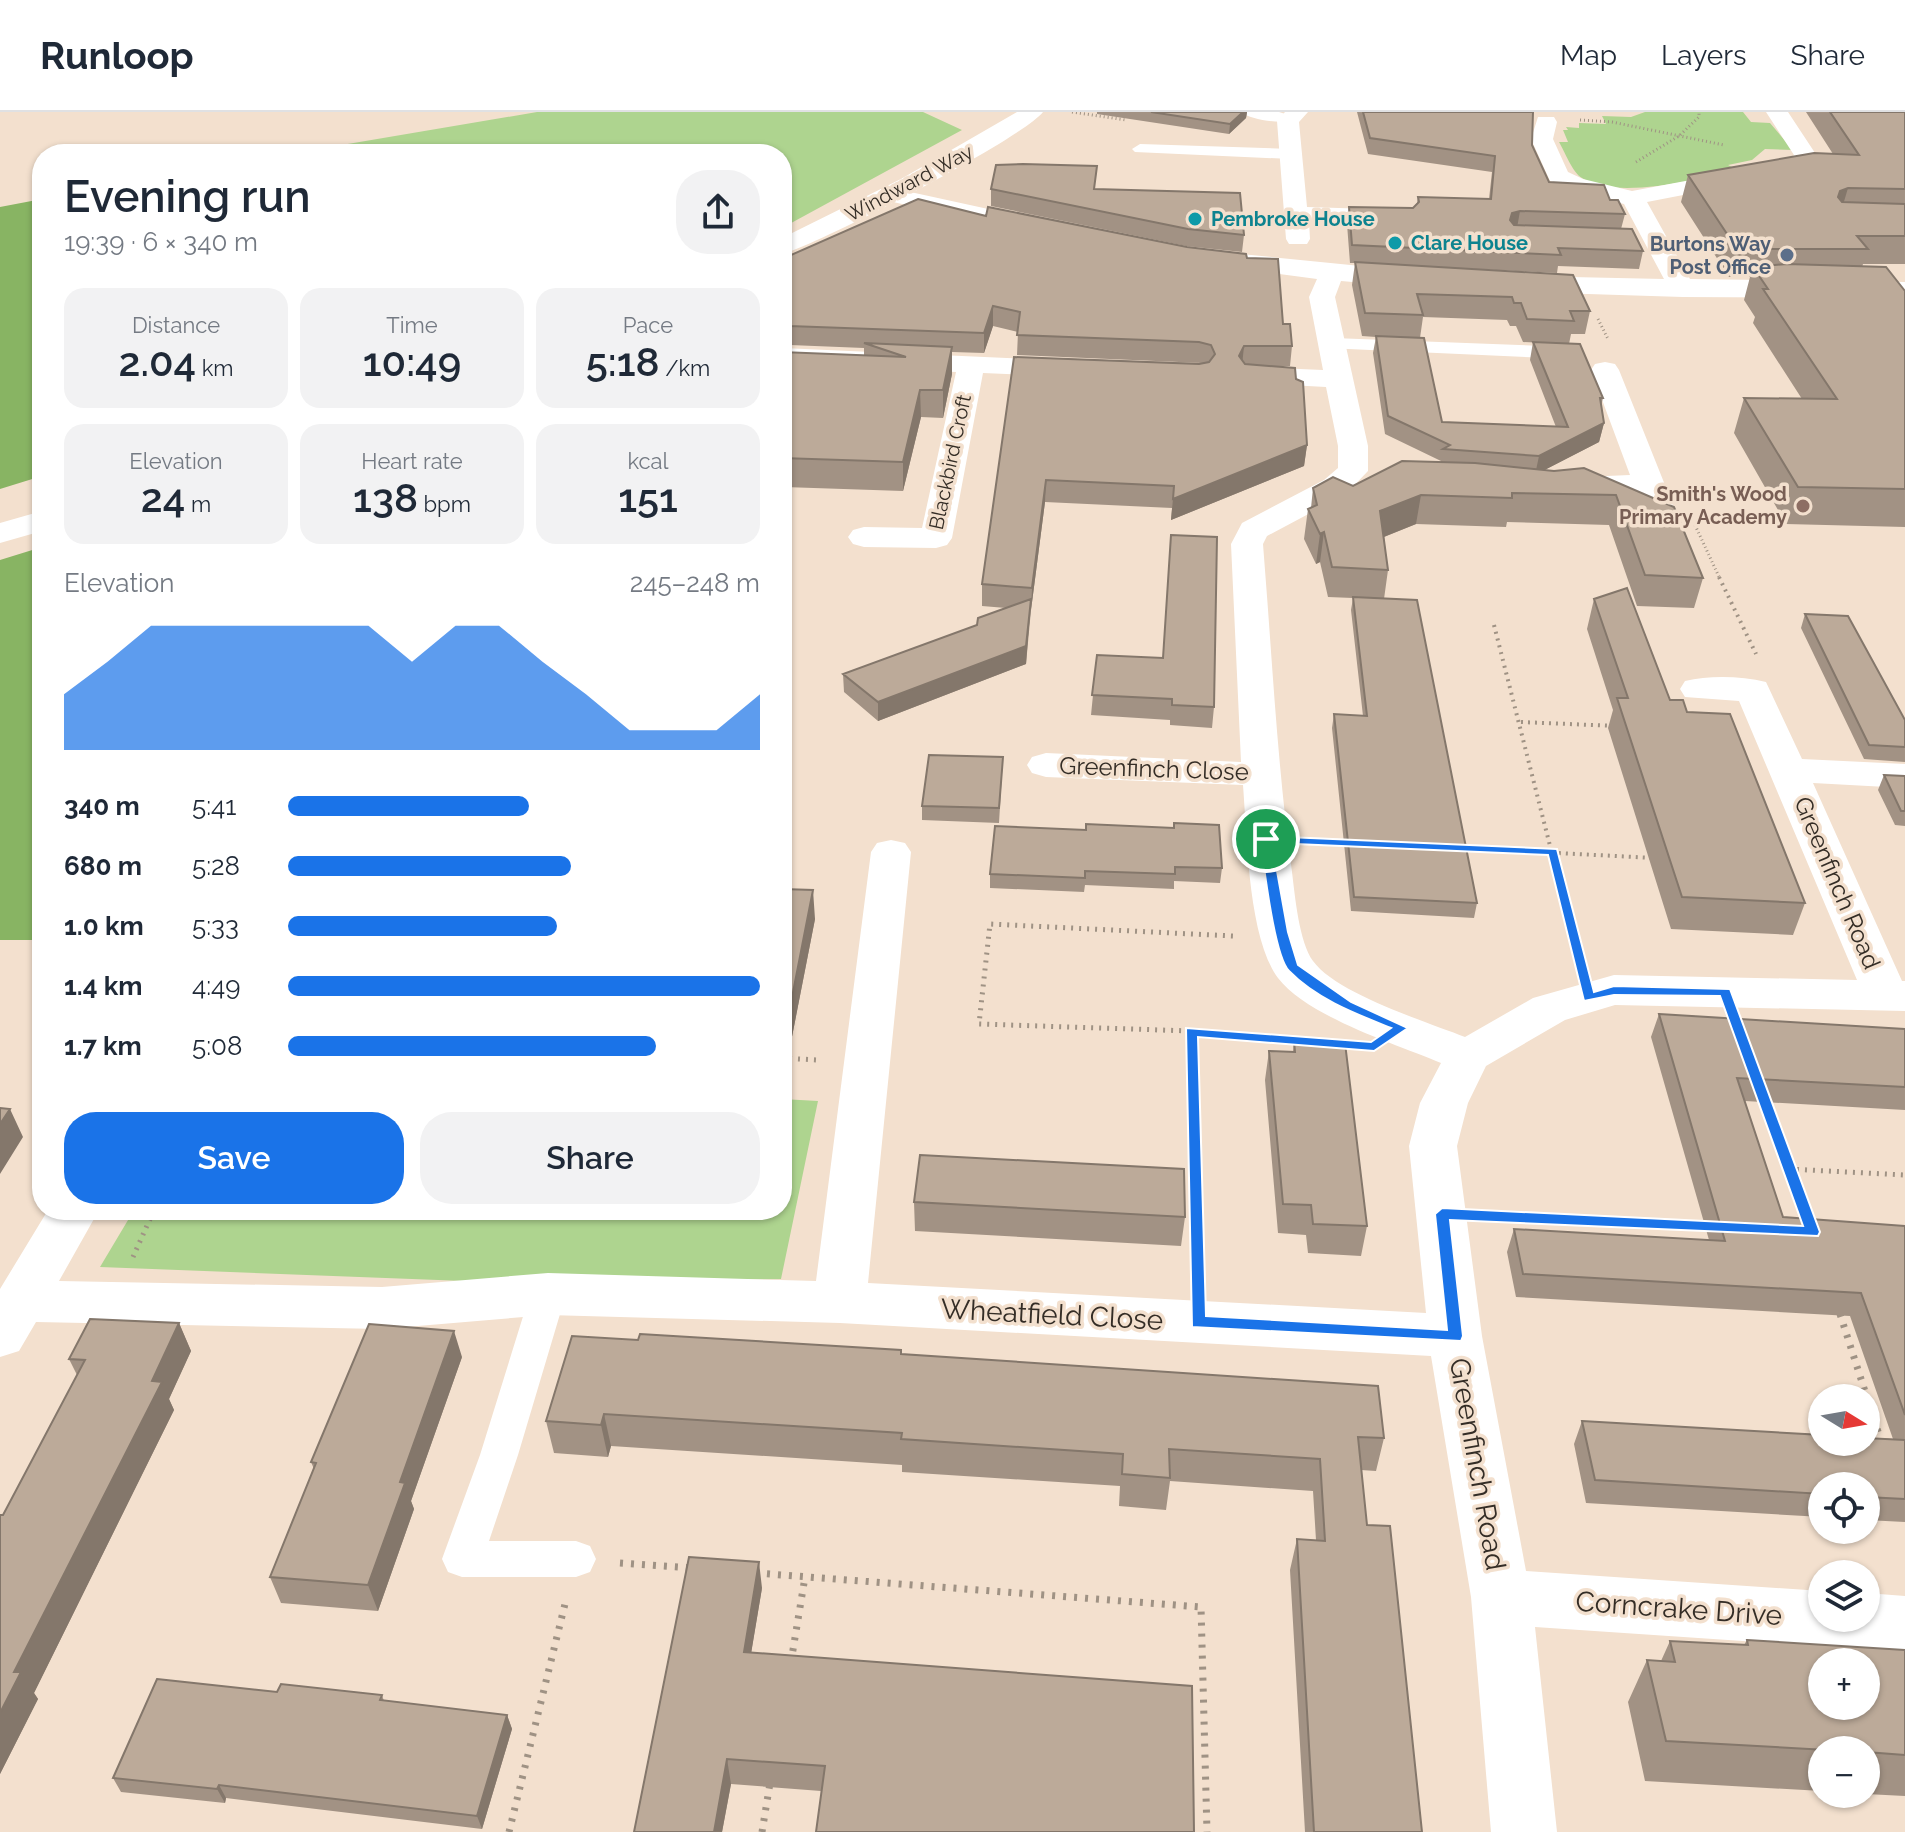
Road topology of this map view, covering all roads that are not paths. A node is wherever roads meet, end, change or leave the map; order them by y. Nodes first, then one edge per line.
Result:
1 (1032, 112) edge
2 (1247, 112) edge
3 (1777, 112) edge
4 (1524, 113) edge
5 (1294, 115) edge
6 (1572, 120) road end
7 (1546, 122) junction
8 (1140, 149) dead end
9 (1287, 166) junction
10 (892, 195) junction
11 (1633, 198) junction
12 (1297, 214) junction
13 (1402, 217) edge
14 (1073, 234) edge
15 (1298, 239) dead end
16 (792, 242) edge
17 (1200, 258) edge
18 (1332, 273) junction
19 (1442, 281) edge
20 (1489, 283) edge
21 (1683, 289) junction
22 (1901, 294) edge
23 (1333, 344) junction
24 (1578, 353) edge
25 (792, 356) edge
26 (971, 365) junction
27 (1091, 369) edge
28 (1605, 370) dead end
29 (1253, 375) edge
30 (1341, 379) junction
31 (1528, 487) edge
32 (32, 524) edge
33 (0, 533) edge
34 (864, 537) dead end
35 (1698, 689) dead end
36 (1046, 765) dead end
37 (1789, 770) junction
38 (1262, 774) junction
39 (1905, 776) edge
40 (891, 852) dead end
41 (1896, 996) edge
42 (1468, 1056) junction
43 (68, 1220) edge
44 (548, 1294) junction
45 (840, 1302) junction
46 (11, 1319) edge
47 (1455, 1336) junction
48 (576, 1559) road end
49 (1501, 1597) junction
50 (1905, 1624) edge
51 (1524, 1832) edge

1 - 10 street, Windward Way
2 - 5 lane
3 - 11 street
4 - 7 street
5 - 9 street
6 - 7 street
7 - 11 street
8 - 9 lane
9 - 12 street
10 - 14 street
10 - 16 street, Windward Way
11 - 21 street
12 - 13 street
12 - 15 street
17 - 18 street
18 - 19 street
18 - 23 street
20 - 21 street
21 - 22 street
23 - 24 lane
23 - 30 street
25 - 26 street
26 - 27 street
26 - 34 street, Blackbird Croft
28 - 31 street
29 - 30 street
30 - 38 street
32 - 33 street
35 - 37 street, Greenfinch Road
36 - 38 street, Greenfinch Close
37 - 39 street, Greenfinch Road
37 - 41 street, Greenfinch Road
38 - 42 street
40 - 45 street
41 - 42 street, Greenfinch Road
42 - 47 street, Greenfinch Road
43 - 46 street
44 - 45 street, Wheatfield Close
44 - 46 street, Wheatfield Close
44 - 48 lane
45 - 47 street, Wheatfield Close
47 - 49 street, Greenfinch Road
49 - 50 street, Corncrake Drive
49 - 51 street, Greenfinch Road

